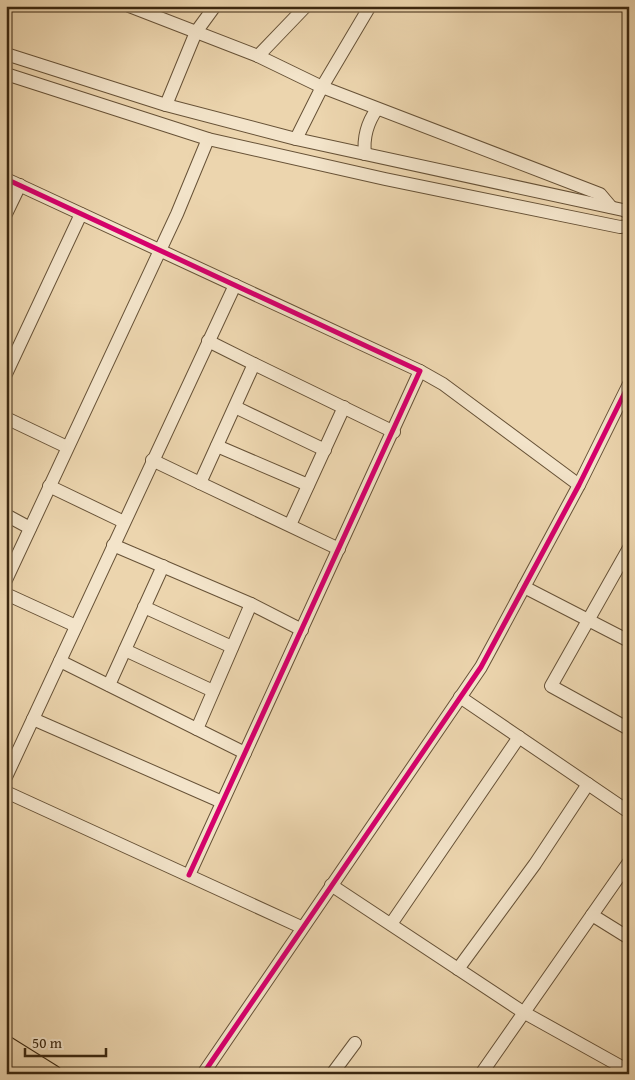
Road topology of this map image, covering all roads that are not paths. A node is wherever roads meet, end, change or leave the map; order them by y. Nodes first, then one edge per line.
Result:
1 (129, 6) edge
2 (215, 6) edge
3 (306, 6) edge
4 (370, 6) edge
5 (196, 32) junction
6 (6, 54) edge
7 (258, 56) junction
8 (6, 74) edge
9 (322, 87) junction
10 (166, 105) junction
11 (377, 109) junction
12 (185, 110) junction
13 (178, 129) junction
14 (208, 139) junction
15 (296, 139) junction
16 (364, 154) junction
17 (6, 179) edge
18 (20, 185) junction
19 (611, 208) junction
20 (629, 213) edge
21 (6, 214) edge
22 (81, 214) junction
23 (629, 226) edge
24 (160, 250) junction
25 (235, 285) junction
26 (208, 342) junction
27 (254, 364) junction
28 (420, 371) junction
29 (6, 374) edge
30 (627, 392) edge
31 (235, 407) junction
32 (344, 407) junction
33 (6, 418) edge
34 (394, 432) junction
35 (217, 446) junction
36 (67, 447) junction
37 (324, 450) junction
38 (152, 460) junction
39 (200, 483) junction
40 (308, 485) junction
41 (49, 486) junction
42 (579, 486) junction
43 (6, 516) edge
44 (124, 522) junction
45 (290, 525) junction
46 (30, 528) junction
47 (113, 545) junction
48 (629, 548) edge
49 (340, 549) junction
50 (163, 566) junction
51 (6, 580) edge
52 (524, 587) junction
53 (6, 594) edge
54 (251, 604) junction
55 (144, 607) junction
56 (589, 620) junction
57 (76, 626) junction
58 (302, 630) junction
59 (629, 641) edge
60 (232, 647) junction
61 (125, 650) junction
62 (60, 661) junction
63 (109, 685) junction
64 (213, 691) junction
65 (460, 697) junction
66 (33, 719) junction
67 (197, 729) junction
68 (629, 729) edge
69 (519, 737) junction
70 (245, 753) junction
71 (6, 777) edge
72 (588, 784) junction
73 (6, 792) edge
74 (222, 802) junction
75 (629, 812) edge
76 (629, 862) edge
77 (188, 876) junction
78 (331, 884) junction
79 (592, 915) junction
80 (391, 924) junction
81 (302, 928) junction
82 (629, 938) edge
83 (458, 969) junction
84 (523, 1012) junction
85 (355, 1043) dead end
86 (6, 1044) edge
87 (6, 1058) edge
88 (629, 1071) edge
89 (31, 1074) edge
90 (54, 1074) edge
91 (203, 1074) edge
92 (332, 1074) edge
93 (481, 1074) edge

1 - 5 street
2 - 5 street
3 - 7 street
4 - 9 street
5 - 7 street
5 - 10 street
6 - 10 street
7 - 9 street
8 - 13 street
9 - 11 street
9 - 15 street
10 - 12 street
11 - 16 street
11 - 19 street
12 - 13 street
12 - 15 street
13 - 14 street
14 - 23 street
14 - 24 street
15 - 16 street
16 - 19 street
17 - 18 street
18 - 21 street
18 - 22 street
19 - 20 street
22 - 24 street
22 - 29 street
24 - 25 street
24 - 36 street
25 - 26 street
25 - 28 street
26 - 27 street
26 - 38 street
27 - 31 street
27 - 32 street
28 - 34 street
28 - 42 street
30 - 42 street
31 - 35 street
31 - 37 street
32 - 34 street
32 - 37 street
33 - 36 street
34 - 49 street
35 - 39 street
35 - 40 street
36 - 41 street
37 - 40 street
38 - 39 street
38 - 44 street
39 - 45 street
40 - 45 street
41 - 44 street
41 - 46 street
42 - 52 street
43 - 46 street
44 - 47 street
45 - 49 street
46 - 51 street
47 - 50 street
47 - 57 street
48 - 56 street
49 - 58 street
50 - 54 street
50 - 55 street
52 - 56 street
52 - 65 street
53 - 57 street
54 - 58 street
54 - 60 street
55 - 60 street
55 - 61 street
56 - 59 street
56 - 68 street
57 - 62 street
58 - 70 street
60 - 64 street
61 - 63 street
61 - 64 street
62 - 63 street
62 - 66 street
63 - 67 street
64 - 67 street
65 - 69 street
65 - 78 street
66 - 71 street
66 - 74 street
67 - 70 street
69 - 72 street
69 - 80 street
70 - 74 street
72 - 75 street
72 - 83 street
73 - 77 street
74 - 77 street
76 - 79 street
77 - 81 street
78 - 80 street
78 - 81 street
79 - 82 street
79 - 84 street
80 - 83 street
81 - 91 street
83 - 84 street
84 - 88 street
84 - 93 street
85 - 92 street
86 - 90 main road
87 - 89 main road

